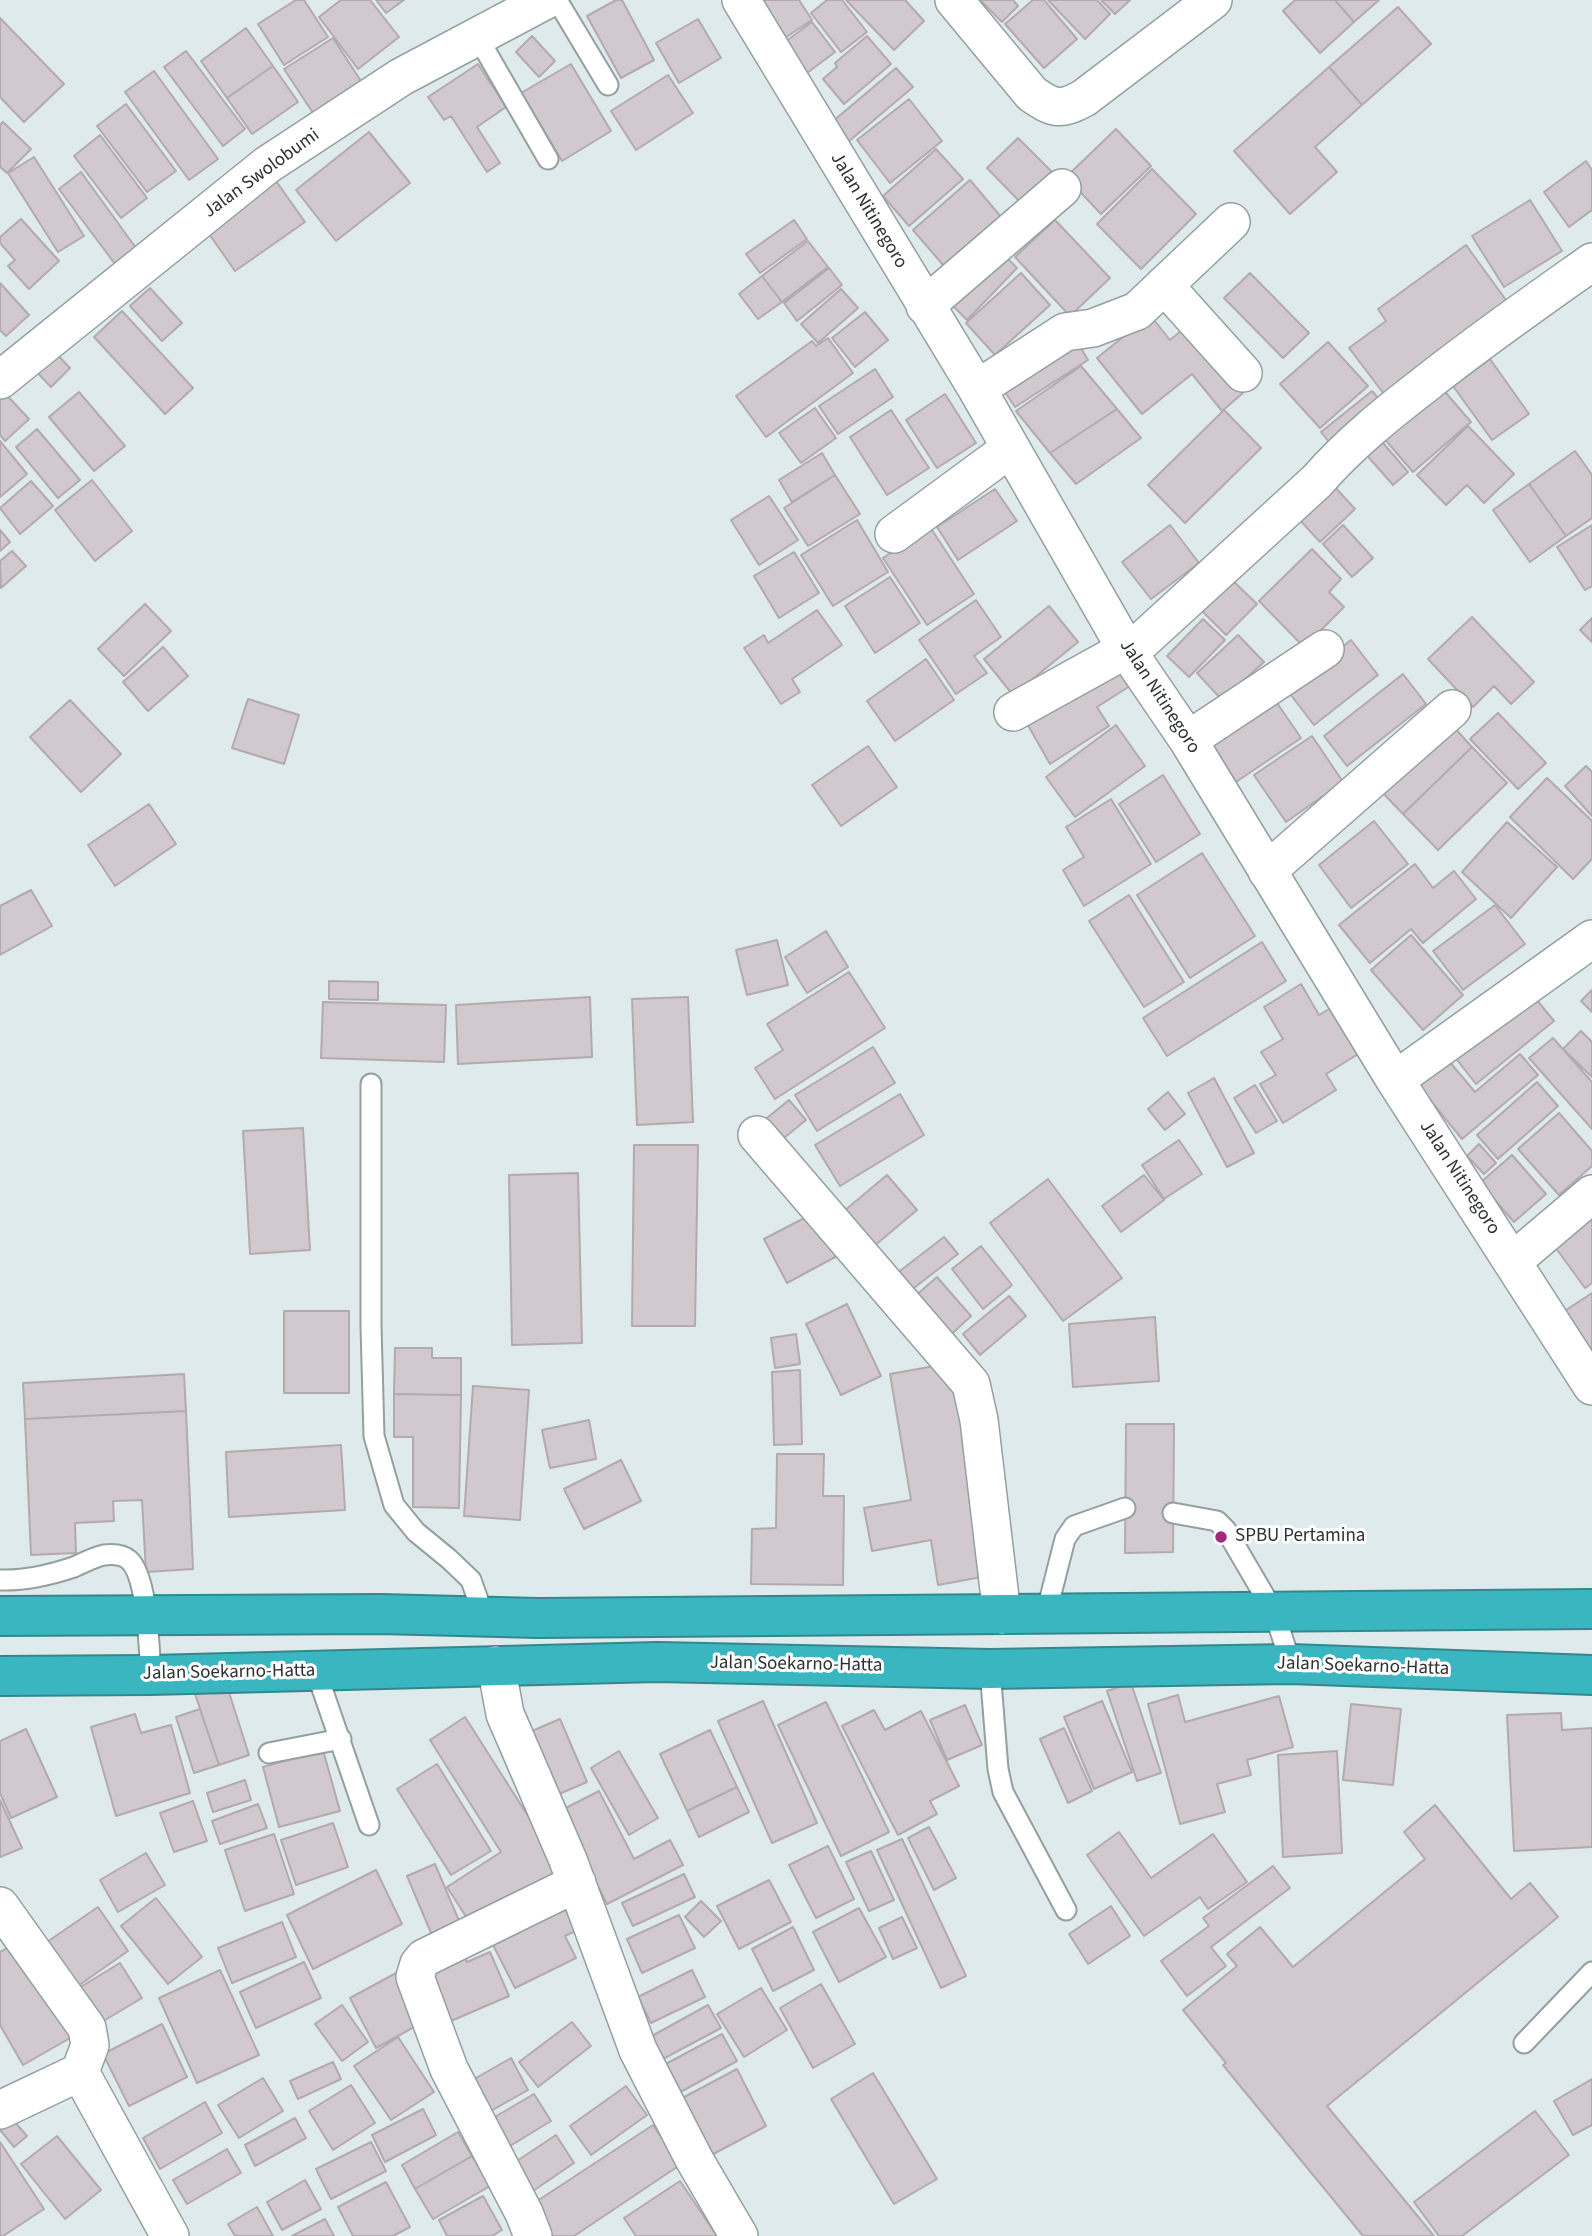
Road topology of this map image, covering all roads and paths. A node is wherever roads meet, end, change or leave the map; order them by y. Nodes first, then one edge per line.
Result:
1 (546, 0) edge
2 (557, 0) edge
3 (741, 0) edge
4 (954, 0) edge
5 (1213, 0) edge
6 (477, 36) junction
7 (608, 85) dead end
8 (548, 159) dead end
9 (1062, 188) dead end
10 (1231, 222) dead end
11 (1592, 262) edge
12 (1164, 285) junction
13 (925, 306) junction
14 (5, 365) edge
15 (1243, 373) dead end
16 (977, 389) junction
17 (1011, 448) junction
18 (894, 534) dead end
19 (1126, 649) junction
20 (1325, 649) dead end
21 (1452, 709) dead end
22 (1013, 712) dead end
23 (1188, 740) junction
24 (1267, 871) junction
25 (1592, 939) edge
26 (1395, 1080) junction
27 (371, 1084) dead end
28 (757, 1135) dead end
29 (1592, 1194) edge
30 (1513, 1261) junction
31 (1592, 1385) edge
32 (1125, 1508) dead end
33 (1173, 1513) dead end
34 (0, 1580) edge
35 (1592, 1609) edge
36 (1274, 1612) junction
37 (1046, 1614) junction
38 (148, 1615) junction
39 (1002, 1615) junction
40 (0, 1616) edge
41 (484, 1617) junction
42 (1291, 1664) junction
43 (496, 1665) junction
44 (990, 1669) junction
45 (316, 1671) junction
46 (150, 1675) junction
47 (1592, 1675) edge
48 (0, 1676) edge
49 (341, 1739) junction
50 (269, 1753) dead end
51 (369, 1825) dead end
52 (577, 1883) junction
53 (0, 1906) edge
54 (1066, 1910) dead end
55 (1592, 1972) edge
56 (1524, 2043) dead end
57 (80, 2072) junction
58 (0, 2110) edge
59 (170, 2236) edge
60 (533, 2236) edge
61 (740, 2236) edge

1 - 6 street, Jalan Swolobumi
2 - 7 lane
3 - 13 street, Jalan Nitinegoro
4 - 5 street
6 - 8 lane
6 - 14 street, Jalan Swolobumi
9 - 13 street
10 - 12 street
11 - 19 street
12 - 15 street
12 - 16 street
13 - 16 street, Jalan Nitinegoro
16 - 17 street, Jalan Nitinegoro
17 - 18 street
17 - 19 street, Jalan Nitinegoro
19 - 22 street
19 - 23 street, Jalan Nitinegoro
20 - 23 street
21 - 24 street
23 - 24 street, Jalan Nitinegoro
24 - 26 street, Jalan Nitinegoro
25 - 26 street
26 - 30 street, Jalan Nitinegoro
27 - 41 lane
28 - 39 street
29 - 30 street
30 - 31 street, Jalan Nitinegoro
32 - 37 lane
33 - 36 lane
34 - 38 lane
35 - 36 highway
36 - 37 highway
36 - 42 lane
37 - 39 highway
38 - 40 highway
38 - 41 highway
38 - 46 lane
39 - 41 highway
42 - 44 highway, Jalan Soekarno-Hatta
42 - 47 highway, Jalan Soekarno-Hatta
43 - 44 highway, Jalan Soekarno-Hatta
43 - 45 highway, Jalan Soekarno-Hatta
43 - 52 street
44 - 54 lane
45 - 46 highway, Jalan Soekarno-Hatta
45 - 49 lane
46 - 48 highway, Jalan Soekarno-Hatta
49 - 50 lane
49 - 51 lane
52 - 60 street
52 - 61 street
53 - 57 street
55 - 56 lane
57 - 58 street
57 - 59 street

